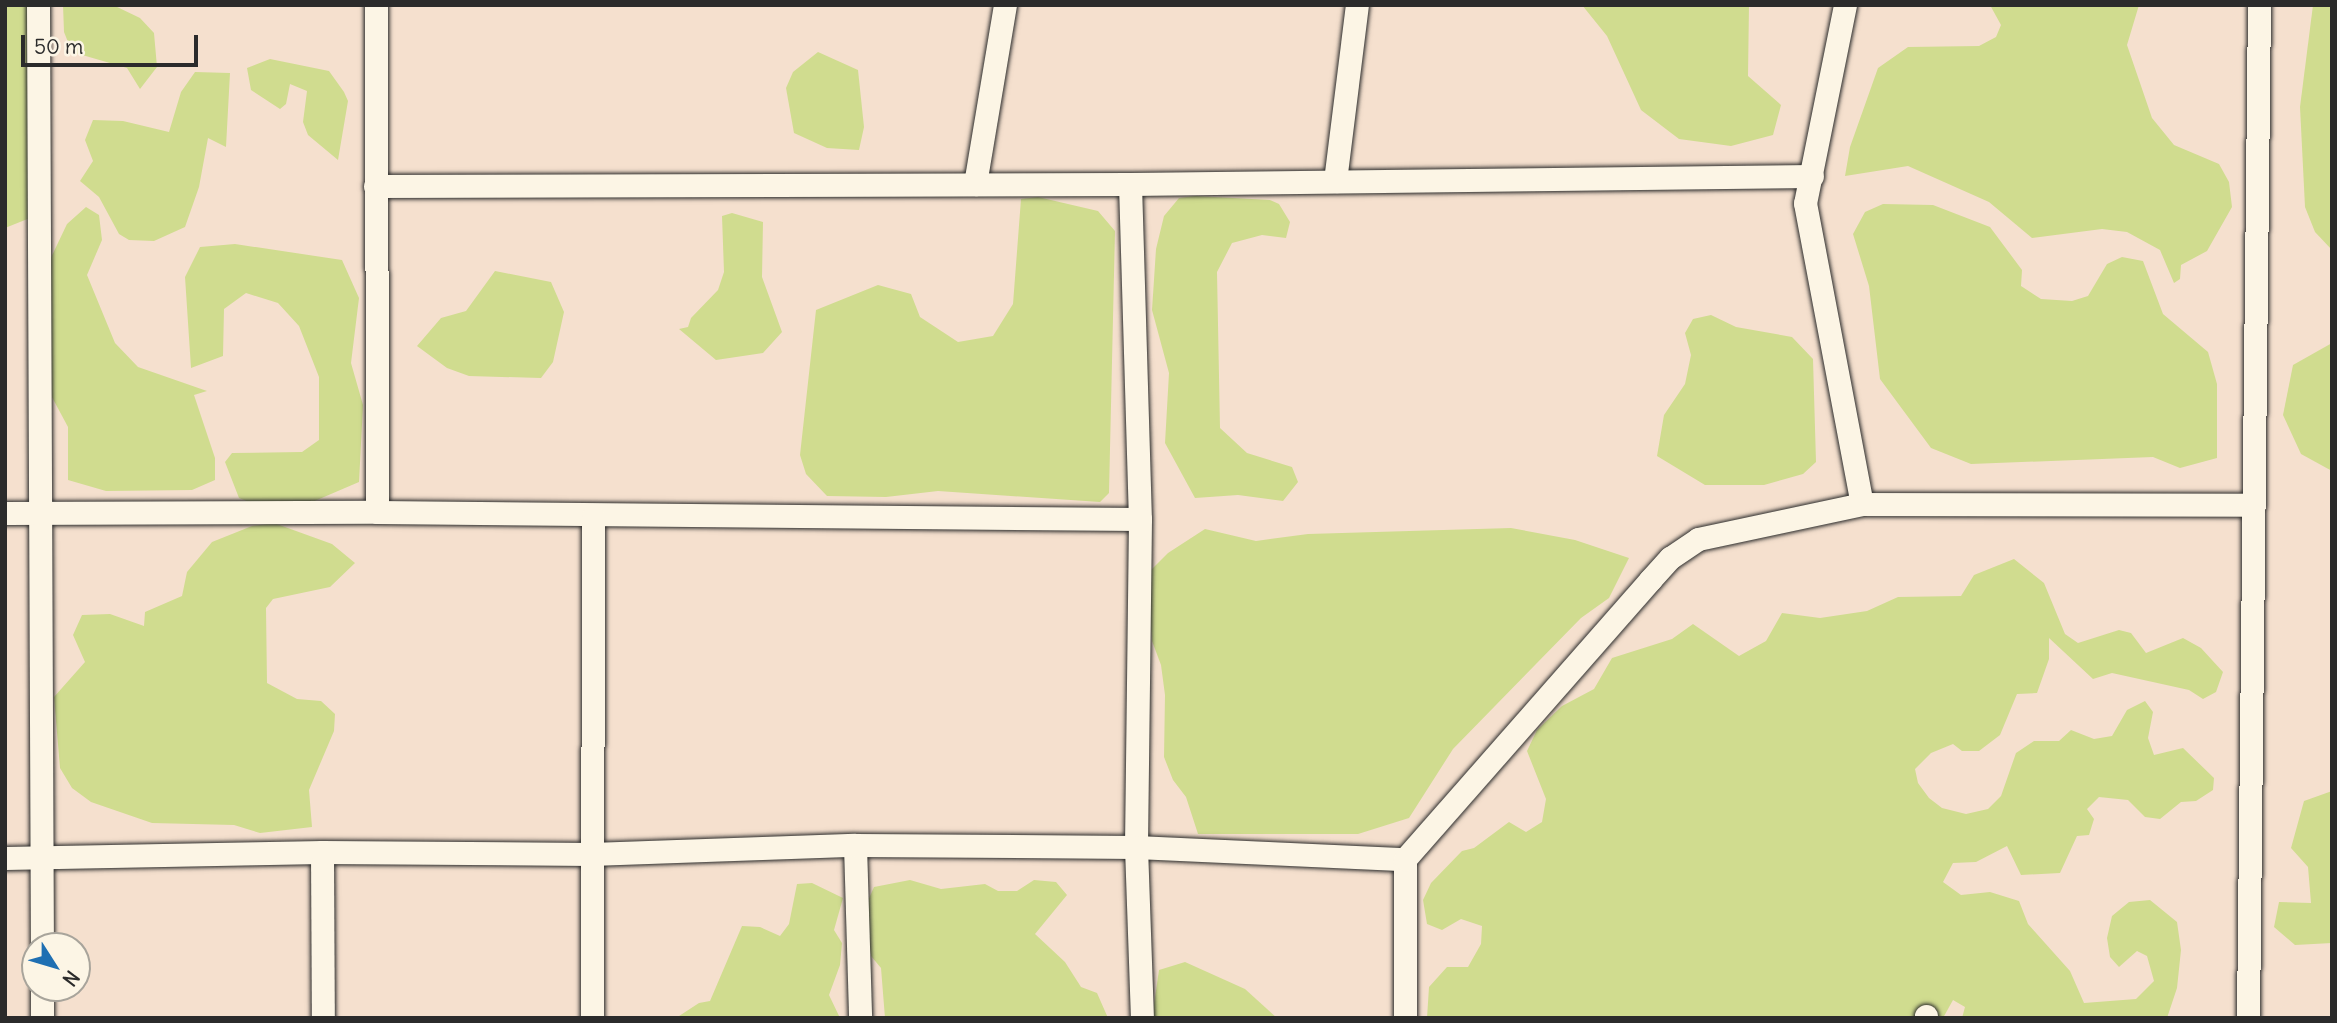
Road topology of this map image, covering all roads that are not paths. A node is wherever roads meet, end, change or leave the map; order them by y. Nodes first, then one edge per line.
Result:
1 (38, 5) edge
2 (376, 5) edge
3 (1005, 5) edge
4 (1357, 5) edge
5 (1845, 5) edge
6 (2259, 5) edge
7 (1812, 176) junction
8 (1335, 181) junction
9 (975, 184) junction
10 (1130, 184) junction
11 (375, 186) junction
12 (1862, 504) junction
13 (2254, 505) junction
14 (377, 512) junction
15 (5, 513) edge
16 (40, 513) junction
17 (593, 517) junction
18 (1140, 520) junction
19 (855, 845) junction
20 (1136, 847) junction
21 (322, 852) junction
22 (591, 854) junction
23 (5, 858) edge
24 (42, 858) junction
25 (1405, 859) junction
26 (42, 932) edge
27 (323, 1018) edge
28 (592, 1018) edge
29 (860, 1018) edge
30 (1142, 1018) edge
31 (1405, 1018) edge
32 (2248, 1018) edge

1 - 16 street
2 - 11 street
3 - 9 street
4 - 8 street
5 - 7 street
6 - 13 street
7 - 8 street
7 - 12 street
8 - 10 street
9 - 10 street
9 - 11 street
10 - 18 street
11 - 14 street
12 - 13 street
12 - 25 street
13 - 32 street
14 - 16 street
14 - 17 street
15 - 16 street
16 - 24 street
17 - 18 street
17 - 22 street
18 - 20 street
19 - 20 street
19 - 22 street
19 - 29 street
20 - 25 street
20 - 30 street
21 - 22 street
21 - 24 street
21 - 27 street
22 - 28 street
23 - 24 street
24 - 26 street
25 - 31 street

